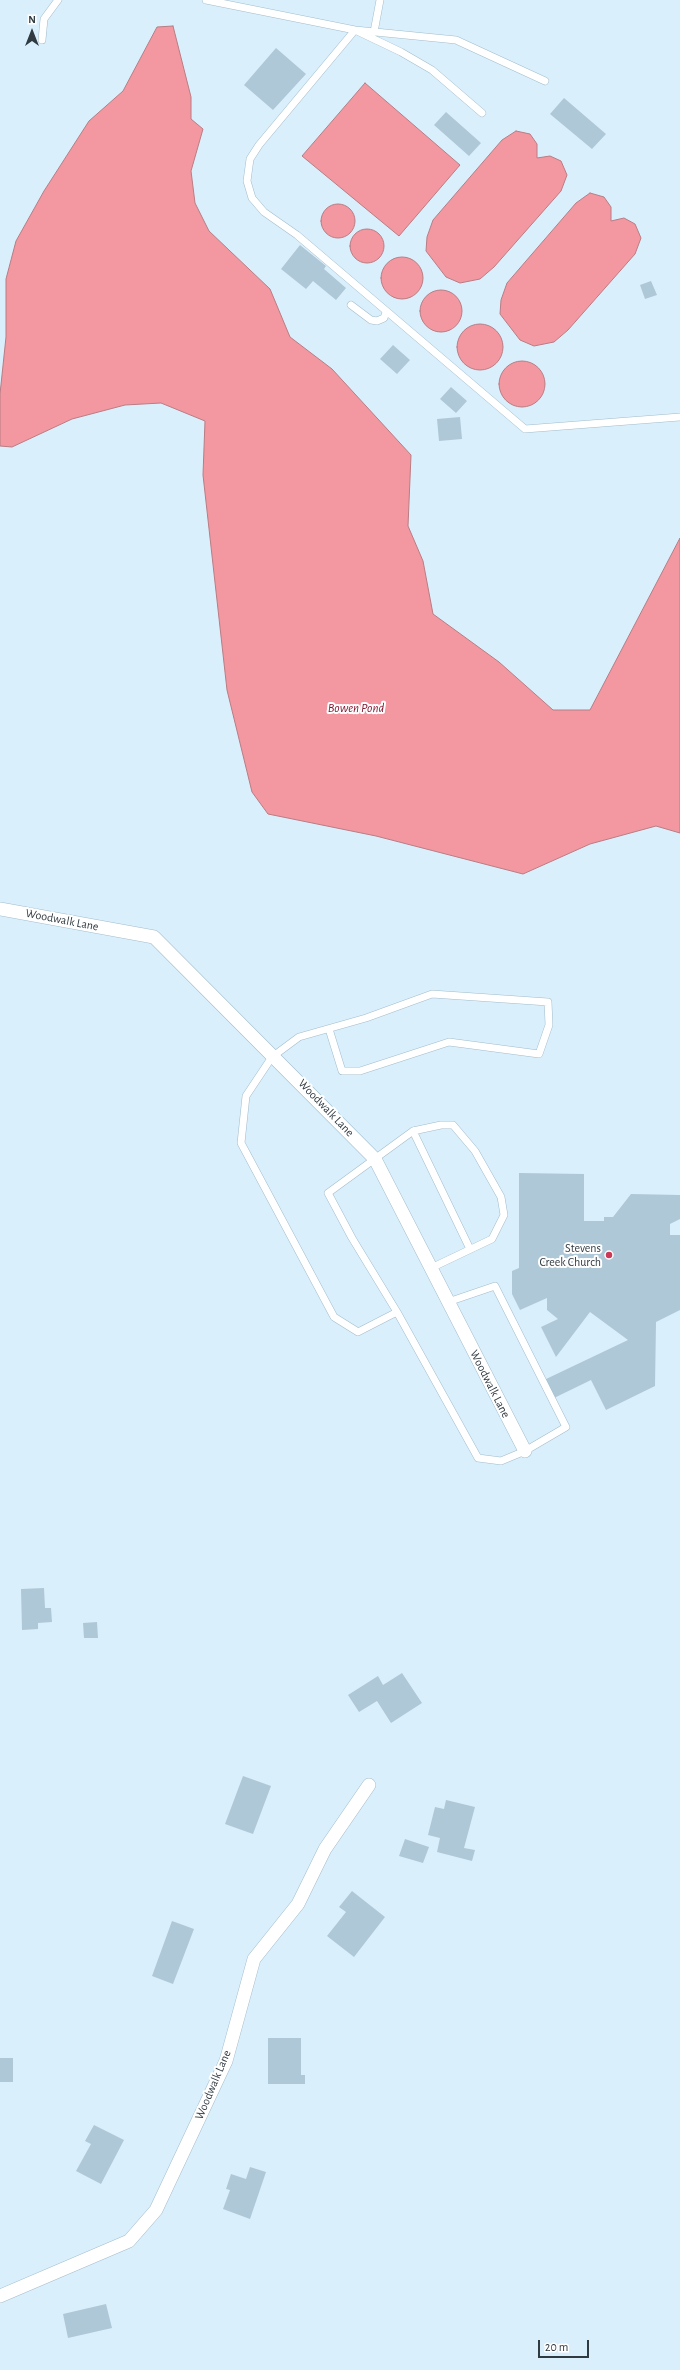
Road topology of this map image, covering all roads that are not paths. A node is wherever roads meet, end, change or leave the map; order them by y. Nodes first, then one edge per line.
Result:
1 (58, 0) edge
2 (206, 0) edge
3 (380, 0) edge
4 (355, 30) junction
5 (374, 32) junction
6 (42, 40) dead end
7 (546, 80) dead end
8 (482, 113) dead end
9 (351, 305) dead end
10 (386, 312) junction
11 (680, 417) edge
12 (0, 909) edge
13 (329, 1029) junction
14 (272, 1057) junction
15 (413, 1131) junction
16 (375, 1160) junction
17 (470, 1249) junction
18 (431, 1268) junction
19 (448, 1302) junction
20 (397, 1312) junction
21 (525, 1451) junction
22 (369, 1785) dead end
23 (0, 2296) edge

1 - 6 lane
2 - 4 lane
3 - 5 lane
4 - 5 lane
4 - 8 lane
4 - 10 lane
5 - 7 lane
9 - 10 lane
10 - 11 lane
12 - 14 street, Woodwalk Lane
13 - 13 lane
13 - 14 lane
14 - 16 street, Woodwalk Lane
14 - 20 lane
15 - 16 lane
15 - 17 lane
15 - 17 lane
16 - 18 street, Woodwalk Lane
16 - 20 lane
17 - 18 lane
18 - 19 street, Woodwalk Lane
19 - 21 street, Woodwalk Lane
19 - 21 lane
20 - 21 lane
22 - 23 street, Woodwalk Lane

